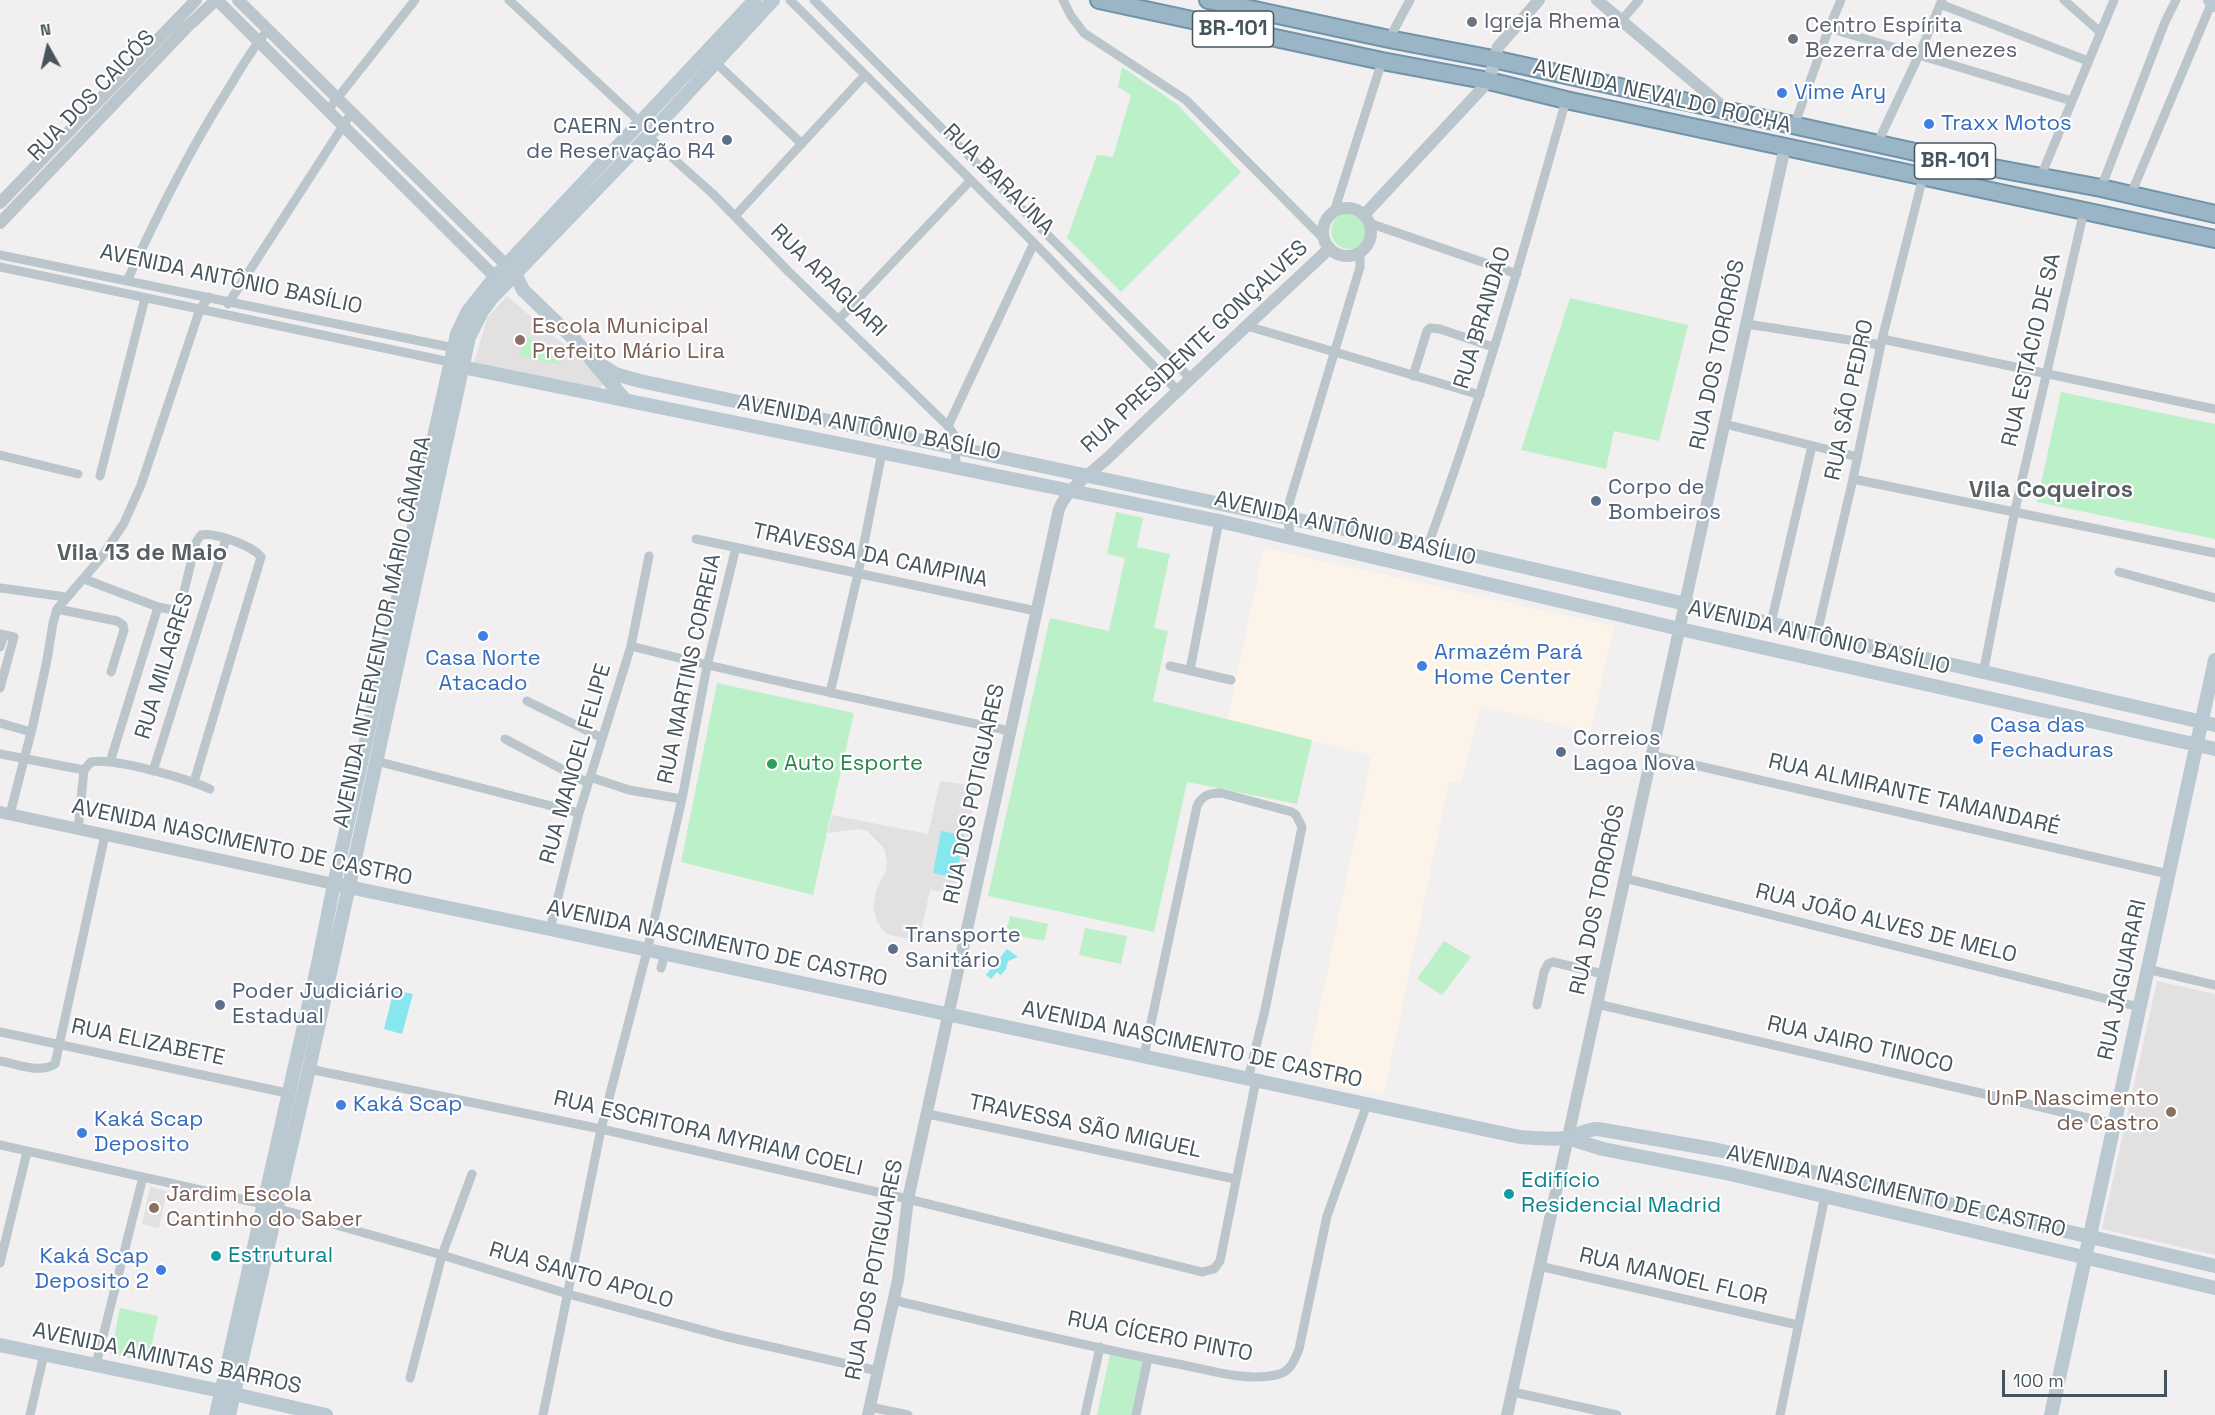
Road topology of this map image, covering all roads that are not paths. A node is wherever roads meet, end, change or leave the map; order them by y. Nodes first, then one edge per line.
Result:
1 (196, 0) edge
2 (216, 0) edge
3 (238, 0) edge
4 (415, 0) edge
5 (509, 0) edge
6 (755, 0) edge
7 (773, 0) edge
8 (790, 0) edge
9 (814, 0) edge
10 (1063, 0) edge
11 (1099, 0) edge
12 (1208, 0) edge
13 (1410, 0) edge
14 (1539, 0) edge
15 (1597, 0) edge
16 (1639, 0) edge
17 (1841, 0) edge
18 (2064, 0) edge
19 (2114, 0) edge
20 (2176, 0) edge
21 (1941, 2) edge
22 (2212, 2) edge
23 (1621, 21) junction
24 (183, 23) junction
25 (1829, 28) junction
26 (268, 30) junction
27 (2100, 33) junction
28 (1389, 39) junction
29 (258, 42) junction
30 (1919, 55) junction
31 (1494, 59) junction
32 (1382, 61) junction
33 (715, 62) junction
34 (2088, 62) junction
35 (865, 75) junction
36 (1489, 81) junction
37 (338, 98) junction
38 (1566, 100) junction
39 (2072, 101) junction
40 (328, 110) junction
41 (352, 112) junction
42 (1730, 112) junction
43 (931, 118) junction
44 (641, 123) junction
45 (343, 124) junction
46 (1794, 126) junction
47 (920, 131) junction
48 (648, 136) junction
49 (1878, 142) junction
50 (802, 144) junction
51 (1785, 147) junction
52 (389, 149) junction
53 (379, 160) junction
54 (2041, 176) junction
55 (1923, 177) junction
56 (970, 181) junction
57 (2101, 188) junction
58 (2131, 194) junction
59 (0, 203) edge
60 (2085, 211) junction
61 (1334, 212) junction
62 (2215, 214) edge
63 (735, 216) junction
64 (1367, 219) junction
65 (0, 223) edge
66 (2215, 239) edge
67 (1034, 243) junction
68 (1327, 244) junction
69 (1360, 252) junction
70 (0, 255) edge
71 (0, 267) edge
72 (511, 269) junction
73 (1517, 274) junction
74 (127, 281) junction
75 (500, 281) junction
76 (523, 291) junction
77 (209, 297) junction
78 (145, 298) junction
79 (231, 301) junction
80 (200, 309) junction
81 (221, 314) junction
82 (839, 319) junction
83 (1747, 324) junction
84 (1247, 326) junction
85 (1882, 342) junction
86 (454, 348) junction
87 (1493, 348) junction
88 (1335, 352) junction
89 (590, 358) junction
90 (456, 364) junction
91 (2045, 374) junction
92 (1413, 376) junction
93 (1190, 378) junction
94 (1177, 390) junction
95 (1480, 395) junction
96 (625, 400) junction
97 (2215, 409) edge
98 (1725, 424) junction
99 (948, 426) junction
100 (1812, 446) junction
101 (957, 448) junction
102 (882, 452) junction
103 (0, 455) edge
104 (1858, 458) junction
105 (956, 466) junction
106 (78, 474) dead end
107 (1089, 475) junction
108 (100, 476) dead end
109 (1853, 479) junction
110 (1070, 490) junction
111 (2015, 510) junction
112 (1287, 518) junction
113 (1219, 521) junction
114 (1291, 537) junction
115 (226, 539) junction
116 (696, 539) dead end
117 (1428, 545) junction
118 (736, 547) junction
119 (2215, 552) edge
120 (408, 555) junction
121 (649, 556) dead end
122 (2119, 572) dead end
123 (858, 574) junction
124 (84, 579) junction
125 (0, 588) edge
126 (66, 597) junction
127 (2215, 598) edge
128 (1686, 605) junction
129 (158, 607) junction
130 (57, 609) junction
131 (1036, 612) junction
132 (1771, 623) junction
133 (1680, 629) junction
134 (1817, 633) junction
135 (2, 634) edge
136 (631, 646) junction
137 (0, 647) edge
138 (2215, 660) edge
139 (707, 666) junction
140 (1170, 666) dead end
141 (1190, 670) junction
142 (111, 672) dead end
143 (1983, 674) junction
144 (1231, 680) dead end
145 (2044, 687) junction
146 (0, 688) edge
147 (830, 693) junction
148 (527, 700) dead end
149 (2056, 714) junction
150 (2200, 722) junction
151 (0, 723) edge
152 (2215, 725) edge
153 (1010, 730) junction
154 (31, 732) junction
155 (602, 738) junction
156 (505, 739) dead end
157 (2196, 745) junction
158 (2215, 749) edge
159 (0, 754) edge
160 (1651, 755) junction
161 (23, 757) junction
162 (376, 761) junction
163 (110, 762) junction
164 (84, 770) junction
165 (153, 771) junction
166 (589, 780) junction
167 (194, 782) junction
168 (210, 789) dead end
169 (682, 799) junction
170 (5, 813) edge
171 (579, 813) junction
172 (78, 830) junction
173 (105, 835) junction
174 (2168, 874) junction
175 (1624, 878) junction
176 (334, 884) junction
177 (349, 888) junction
178 (550, 928) junction
179 (647, 951) junction
180 (2147, 969) junction
181 (1604, 974) junction
182 (2215, 985) edge
183 (1597, 1004) junction
184 (1537, 1005) dead end
185 (2139, 1007) junction
186 (948, 1015) junction
187 (0, 1032) edge
188 (60, 1044) junction
189 (1144, 1056) junction
190 (0, 1061) edge
191 (309, 1069) junction
192 (1252, 1080) junction
193 (287, 1093) junction
194 (1367, 1104) junction
195 (928, 1114) junction
196 (2114, 1124) junction
197 (601, 1129) junction
198 (1567, 1138) junction
199 (0, 1145) edge
200 (1718, 1150) junction
201 (27, 1152) junction
202 (472, 1174) dead end
203 (1730, 1174) junction
204 (143, 1177) junction
205 (1235, 1179) junction
206 (1825, 1196) junction
207 (908, 1199) junction
208 (1932, 1200) junction
209 (270, 1206) junction
210 (1894, 1213) junction
211 (2089, 1238) junction
212 (442, 1255) junction
213 (2085, 1258) junction
214 (0, 1263) edge
215 (1539, 1266) junction
216 (2215, 1266) edge
217 (2215, 1288) edge
218 (568, 1294) junction
219 (893, 1300) junction
220 (1798, 1325) junction
221 (0, 1346) edge
222 (1100, 1347) junction
223 (44, 1354) junction
224 (1149, 1358) junction
225 (96, 1364) junction
226 (878, 1371) junction
227 (410, 1378) dead end
228 (227, 1392) junction
229 (1513, 1392) junction
230 (869, 1411) edge
231 (30, 1415) edge
232 (216, 1415) edge
233 (229, 1415) edge
234 (326, 1415) edge
235 (543, 1415) edge
236 (908, 1415) edge
237 (1085, 1415) edge
238 (1136, 1415) edge
239 (1507, 1415) edge
240 (1617, 1415) edge
241 (1780, 1415) edge
242 (2051, 1415) edge

1 - 24 street, RUA DOS CAICÓS
2 - 24 street, RUA DOS CAICÓS
2 - 29 street
3 - 26 street
4 - 37 street
5 - 44 street
6 - 44 main road, AVENIDA INTERVENTOR MÁRIO CÂMARA
7 - 33 main road, AVENIDA INTERVENTOR MÁRIO CÂMARA
8 - 35 street, RUA BARAÚNA
9 - 43 street, RUA BARAÚNA
10 - 68 street
11 - 32 highway, AVENIDA NEVALDO ROCHA / BR-101
12 - 28 highway, AVENIDA NEVALDO ROCHA / BR-101
13 - 28 street
14 - 31 street
15 - 23 street
16 - 23 street
17 - 25 street
18 - 27 street
19 - 27 street
20 - 57 street
21 - 30 street
21 - 34 street
22 - 58 street
23 - 42 street
24 - 59 street, RUA DOS CAICÓS
24 - 65 street, RUA DOS CAICÓS
25 - 30 street
25 - 46 street
26 - 29 street
26 - 37 street
27 - 34 street
28 - 31 highway, AVENIDA NEVALDO ROCHA / BR-101
29 - 40 street
29 - 74 street
30 - 39 street
30 - 49 street
31 - 36 street
31 - 42 highway, AVENIDA NEVALDO ROCHA / BR-101
32 - 36 highway, AVENIDA NEVALDO ROCHA / BR-101
32 - 61 street
33 - 48 main road, AVENIDA INTERVENTOR MÁRIO CÂMARA
33 - 50 street
34 - 39 street
35 - 47 street, RUA BARAÚNA
35 - 50 street
36 - 38 highway, AVENIDA NEVALDO ROCHA / BR-101
36 - 64 street
37 - 40 street
37 - 41 street
38 - 51 highway, AVENIDA NEVALDO ROCHA / BR-101
38 - 73 street, RUA BRANDÂO
39 - 54 street
40 - 45 street
41 - 45 street
41 - 52 street
42 - 46 highway, AVENIDA NEVALDO ROCHA / BR-101
43 - 47 street
43 - 93 street, RUA BARAÚNA
44 - 72 main road, AVENIDA INTERVENTOR MÁRIO CÂMARA
45 - 53 street
45 - 79 street
46 - 49 highway, AVENIDA NEVALDO ROCHA / BR-101
47 - 56 street, RUA BARAÚNA
48 - 63 street, RUA ARAGUARI
48 - 72 main road, AVENIDA INTERVENTOR MÁRIO CÂMARA
49 - 54 highway, AVENIDA NEVALDO ROCHA / BR-101
50 - 63 street
51 - 55 highway, AVENIDA NEVALDO ROCHA / BR-101
51 - 83 street, RUA DOS TORORÓS
52 - 53 street
52 - 72 street
53 - 75 street
54 - 57 highway, AVENIDA NEVALDO ROCHA / BR-101
55 - 60 highway, AVENIDA NEVALDO ROCHA / BR-101
55 - 85 street, RUA SÃO PEDRO
56 - 67 street, RUA BARAÚNA
56 - 82 street
57 - 58 highway, AVENIDA NEVALDO ROCHA / BR-101
58 - 62 highway, AVENIDA NEVALDO ROCHA / BR-101
60 - 66 highway, AVENIDA NEVALDO ROCHA / BR-101
60 - 91 street, RUA ESTÁCIO DE SA
61 - 64 street
61 - 68 street
63 - 82 street, RUA ARAGUARI
64 - 69 street
64 - 73 street
67 - 94 street, RUA BARAÚNA
67 - 99 street
68 - 69 street
68 - 84 street, RUA PRESIDENTE GONÇALVES
69 - 88 street
70 - 74 street, AVENIDA ANTÔNIO BASÍLIO
71 - 78 street, AVENIDA ANTÔNIO BASÍLIO
72 - 75 main road, AVENIDA INTERVENTOR MÁRIO CÂMARA
72 - 76 main road
73 - 87 street, RUA BRANDÂO
74 - 77 street, AVENIDA ANTÔNIO BASÍLIO
75 - 76 main road
75 - 86 main road, AVENIDA INTERVENTOR MÁRIO CÂMARA
75 - 90 main road, AVENIDA INTERVENTOR MÁRIO CÂMARA
76 - 89 main road
77 - 79 street, AVENIDA ANTÔNIO BASÍLIO
77 - 80 street
78 - 80 street, AVENIDA ANTÔNIO BASÍLIO
78 - 108 street
79 - 81 street
79 - 86 street, AVENIDA ANTÔNIO BASÍLIO
80 - 81 street, AVENIDA ANTÔNIO BASÍLIO
80 - 124 street
81 - 90 street, AVENIDA ANTÔNIO BASÍLIO
82 - 99 street, RUA ARAGUARI
83 - 85 street
83 - 98 street, RUA DOS TORORÓS
84 - 88 street
84 - 93 street, RUA PRESIDENTE GONÇALVES
85 - 91 street
85 - 104 street, RUA SÃO PEDRO
86 - 90 main road, AVENIDA INTERVENTOR MÁRIO CÂMARA
87 - 92 street
87 - 95 street, RUA BRANDÂO
88 - 92 street
88 - 112 street
89 - 96 main road
89 - 101 main road, AVENIDA ANTÔNIO BASÍLIO
90 - 96 main road, AVENIDA ANTÔNIO BASÍLIO
90 - 120 main road, AVENIDA INTERVENTOR MÁRIO CÂMARA
91 - 97 street
91 - 111 street, RUA ESTÁCIO DE SA
92 - 95 street
93 - 94 street, RUA PRESIDENTE GONÇALVES
94 - 107 street, RUA PRESIDENTE GONÇALVES
95 - 117 street, RUA BRANDÂO
96 - 102 main road, AVENIDA ANTÔNIO BASÍLIO
98 - 100 street
98 - 128 street, RUA DOS TORORÓS
99 - 101 street, RUA ARAGUARI
100 - 104 street
100 - 132 street
101 - 105 street, RUA ARAGUARI
101 - 107 main road, AVENIDA ANTÔNIO BASÍLIO
102 - 105 main road, AVENIDA ANTÔNIO BASÍLIO
102 - 123 street
103 - 106 street
104 - 109 street, RUA SÃO PEDRO
105 - 110 main road, AVENIDA ANTÔNIO BASÍLIO
107 - 110 street, RUA DOS POTIGUARES
107 - 112 main road, AVENIDA ANTÔNIO BASÍLIO
109 - 111 street
109 - 134 street, RUA SÃO PEDRO
110 - 113 main road, AVENIDA ANTÔNIO BASÍLIO
110 - 131 street, RUA DOS POTIGUARES
111 - 119 street
111 - 143 street, RUA ESTÁCIO DE SA
112 - 114 street
112 - 117 main road, AVENIDA ANTÔNIO BASÍLIO
113 - 114 main road, AVENIDA ANTÔNIO BASÍLIO
113 - 141 street
114 - 133 main road, AVENIDA ANTÔNIO BASÍLIO
115 - 129 street
115 - 165 street, RUA MILAGRES
115 - 167 street
116 - 118 street, TRAVESSA DA CAMPINA
117 - 128 main road, AVENIDA ANTÔNIO BASÍLIO
118 - 123 street, TRAVESSA DA CAMPINA
118 - 139 street, RUA MARTINS CORREIA
120 - 162 main road, AVENIDA INTERVENTOR MÁRIO CÂMARA
120 - 176 main road, AVENIDA INTERVENTOR MÁRIO CÂMARA
121 - 136 street, RUA MANOEL FELIPE
122 - 127 street
123 - 131 street, TRAVESSA DA CAMPINA
123 - 147 street
124 - 126 street
124 - 129 street
125 - 126 street
126 - 130 street
128 - 132 main road, AVENIDA ANTÔNIO BASÍLIO
128 - 133 street, RUA DOS TORORÓS
129 - 163 street
130 - 142 street
130 - 154 street
131 - 153 street, RUA DOS POTIGUARES
132 - 134 main road, AVENIDA ANTÔNIO BASÍLIO
133 - 149 main road, AVENIDA ANTÔNIO BASÍLIO
133 - 160 street, RUA DOS TORORÓS
134 - 143 main road, AVENIDA ANTÔNIO BASÍLIO
135 - 137 street
135 - 146 street
136 - 139 street
136 - 155 street, RUA MANOEL FELIPE
138 - 150 main road, RUA JAGUARARI
139 - 147 street
139 - 169 street, RUA MARTINS CORREIA
140 - 141 street
141 - 144 street
143 - 145 main road, AVENIDA ANTÔNIO BASÍLIO
145 - 149 main road
145 - 150 main road, AVENIDA ANTÔNIO BASÍLIO
147 - 153 street
148 - 155 street
149 - 157 main road, AVENIDA ANTÔNIO BASÍLIO
150 - 152 main road, AVENIDA ANTÔNIO BASÍLIO
150 - 157 main road, RUA JAGUARARI
151 - 154 street
153 - 186 street, RUA DOS POTIGUARES
154 - 161 street
155 - 166 street, RUA MANOEL FELIPE
156 - 166 street, RUA MARTINS CORREIA
157 - 158 main road, AVENIDA ANTÔNIO BASÍLIO
157 - 174 main road, RUA JAGUARARI
159 - 161 street
160 - 174 street, RUA ALMIRANTE TAMANDARÉ
160 - 175 street, RUA DOS TORORÓS
161 - 164 street
161 - 170 street
162 - 171 street
162 - 177 main road, AVENIDA INTERVENTOR MÁRIO CÂMARA
163 - 164 street
163 - 165 street
164 - 172 street
165 - 167 street
166 - 169 street, RUA MARTINS CORREIA
166 - 171 street, RUA MANOEL FELIPE
167 - 168 street
169 - 179 street, RUA MARTINS CORREIA
170 - 172 street, AVENIDA NASCIMENTO DE CASTRO
171 - 178 street, RUA MANOEL FELIPE
172 - 173 street, AVENIDA NASCIMENTO DE CASTRO
173 - 176 street, AVENIDA NASCIMENTO DE CASTRO
173 - 188 street
174 - 180 main road, RUA JAGUARARI
175 - 181 street, RUA DOS TORORÓS
175 - 185 street, RUA JOÃO ALVES DE MELO
176 - 177 main road, AVENIDA NASCIMENTO DE CASTRO
176 - 193 main road, AVENIDA INTERVENTOR MÁRIO CÂMARA
177 - 178 main road, AVENIDA NASCIMENTO DE CASTRO
177 - 191 main road, AVENIDA INTERVENTOR MÁRIO CÂMARA
178 - 179 main road, AVENIDA NASCIMENTO DE CASTRO
179 - 186 main road, AVENIDA NASCIMENTO DE CASTRO
179 - 197 street, RUA MARTINS CORREIA
180 - 182 street
180 - 185 main road, RUA JAGUARARI
181 - 183 street, RUA DOS TORORÓS
181 - 184 street
183 - 196 street, RUA JAIRO TINOCO
183 - 198 street, RUA DOS TORORÓS
185 - 196 main road, RUA JAGUARARI
186 - 189 main road, AVENIDA NASCIMENTO DE CASTRO
186 - 195 street, RUA DOS POTIGUARES
187 - 188 street, RUA ELIZABETE
188 - 190 street
188 - 193 street, RUA ELIZABETE
189 - 192 main road, AVENIDA NASCIMENTO DE CASTRO
189 - 192 street
191 - 197 street, RUA ESCRITORA MYRIAM COELI
191 - 209 main road, AVENIDA INTERVENTOR MÁRIO CÂMARA
192 - 194 main road, AVENIDA NASCIMENTO DE CASTRO
192 - 205 street
193 - 209 main road, AVENIDA INTERVENTOR MÁRIO CÂMARA
194 - 198 main road, AVENIDA NASCIMENTO DE CASTRO
194 - 224 street, RUA CÍCERO PINTO
195 - 205 street, TRAVESSA SÃO MIGUEL
195 - 207 street, RUA DOS POTIGUARES
196 - 211 main road, RUA JAGUARARI
197 - 207 street, RUA ESCRITORA MYRIAM COELI
197 - 218 street, RUA MARTINS CORREIA
198 - 200 main road, AVENIDA NASCIMENTO DE CASTRO
198 - 203 main road, AVENIDA NASCIMENTO DE CASTRO
198 - 215 street, RUA DOS TORORÓS
199 - 201 street, RUA SANTO APOLO
200 - 203 main road
200 - 208 main road, AVENIDA NASCIMENTO DE CASTRO
201 - 204 street, RUA SANTO APOLO
201 - 214 street
202 - 212 street
203 - 206 main road, AVENIDA NASCIMENTO DE CASTRO
204 - 209 street, RUA SANTO APOLO
204 - 225 street
205 - 207 street, RUA ESCRITORA MYRIAM COELI
206 - 210 main road, AVENIDA NASCIMENTO DE CASTRO
206 - 220 street
207 - 219 street, RUA DOS POTIGUARES
208 - 210 main road
208 - 211 main road, AVENIDA NASCIMENTO DE CASTRO
209 - 212 street, RUA SANTO APOLO
209 - 228 main road, AVENIDA INTERVENTOR MÁRIO CÂMARA
210 - 213 main road, AVENIDA NASCIMENTO DE CASTRO
211 - 213 main road, RUA JAGUARARI
211 - 216 main road, AVENIDA NASCIMENTO DE CASTRO
212 - 218 street, RUA SANTO APOLO
212 - 227 street
213 - 217 main road, AVENIDA NASCIMENTO DE CASTRO
213 - 242 main road, RUA JAGUARARI
215 - 220 street, RUA MANOEL FLOR
215 - 229 street, RUA DOS TORORÓS
218 - 226 street, RUA SANTO APOLO
218 - 235 street, RUA MARTINS CORREIA
219 - 222 street, RUA CÍCERO PINTO
219 - 226 street, RUA DOS POTIGUARES
220 - 241 street
221 - 223 main road, AVENIDA AMINTAS BARROS
222 - 224 street, RUA CÍCERO PINTO
222 - 237 street
223 - 225 main road, AVENIDA AMINTAS BARROS
223 - 231 street
224 - 238 street
225 - 228 main road, AVENIDA AMINTAS BARROS
226 - 230 street, RUA DOS POTIGUARES
228 - 232 main road, AVENIDA INTERVENTOR MÁRIO CÂMARA
228 - 233 main road, AVENIDA INTERVENTOR MÁRIO CÂMARA
228 - 234 main road, AVENIDA AMINTAS BARROS
229 - 239 street, RUA DOS TORORÓS
229 - 240 street
230 - 236 street

